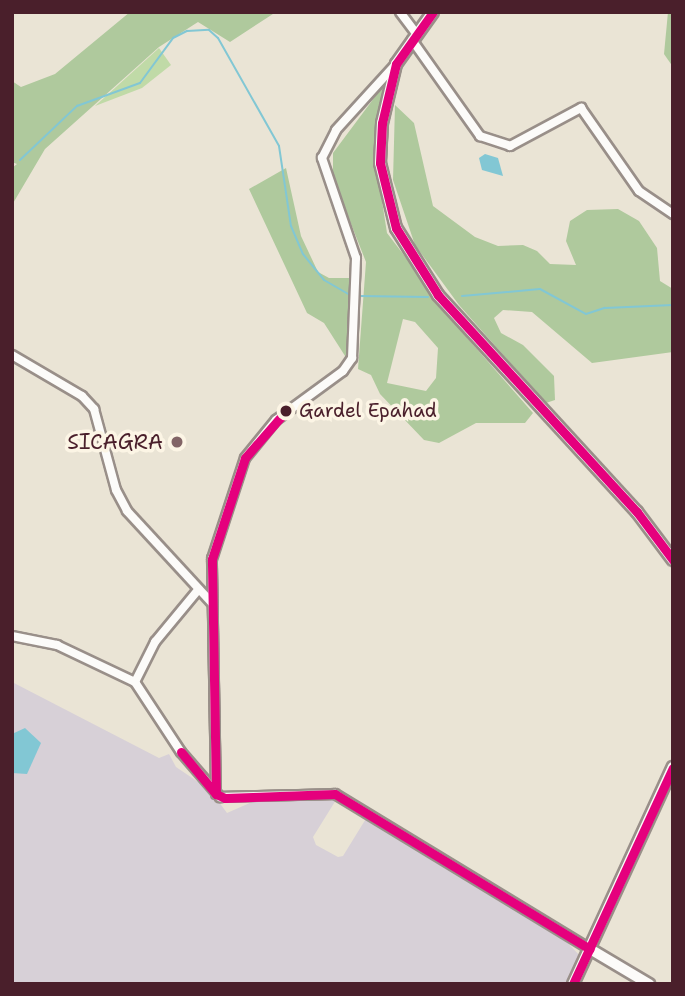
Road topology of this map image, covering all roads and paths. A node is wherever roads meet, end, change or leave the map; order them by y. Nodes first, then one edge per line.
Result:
1 (400, 12) edge
2 (433, 12) edge
3 (414, 37) junction
4 (396, 64) junction
5 (673, 214) edge
6 (12, 355) edge
7 (673, 560) edge
8 (198, 590) junction
9 (211, 601) junction
10 (12, 636) edge
11 (135, 682) junction
12 (673, 767) edge
13 (216, 794) junction
14 (590, 948) junction
15 (573, 984) edge
16 (649, 984) edge

1 - 3 street
2 - 3 main road
3 - 4 main road
3 - 5 street
4 - 7 main road
4 - 9 street
6 - 8 street
8 - 9 street
8 - 11 street
9 - 13 street
10 - 11 street
11 - 13 street
12 - 14 main road
13 - 14 street
14 - 15 main road
14 - 16 main road

